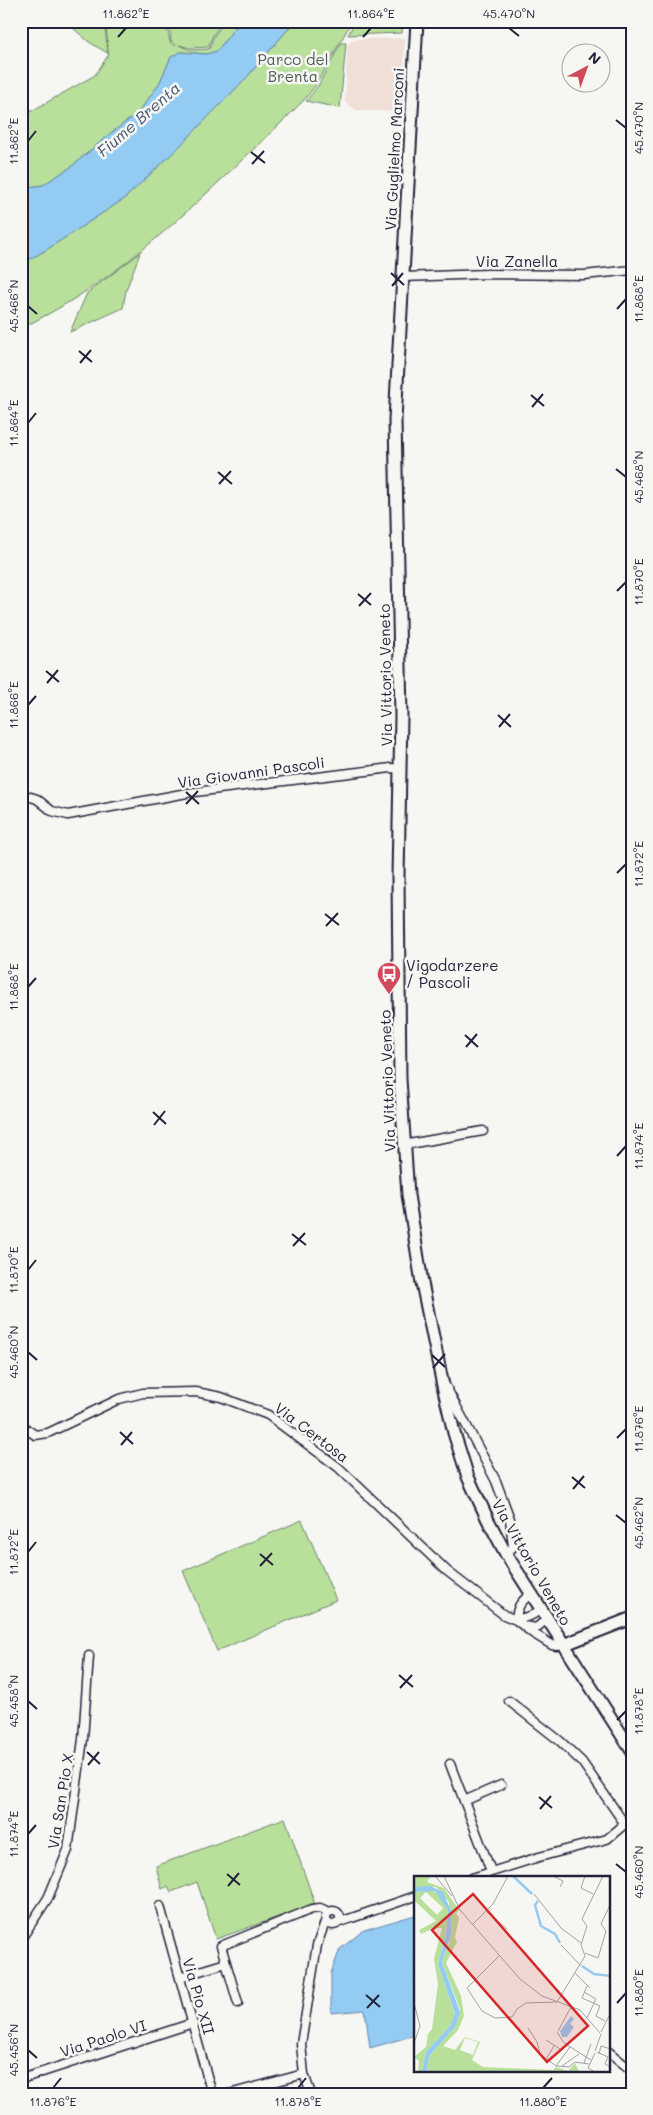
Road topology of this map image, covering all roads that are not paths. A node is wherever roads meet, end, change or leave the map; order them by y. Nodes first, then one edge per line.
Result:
1 (417, 21) edge
2 (632, 270) edge
3 (403, 278) junction
4 (401, 769) junction
5 (21, 794) edge
6 (483, 1131) dead end
7 (403, 1146) junction
8 (442, 1381) junction
9 (21, 1425) edge
10 (506, 1554) junction
11 (531, 1594) junction
12 (544, 1615) junction
13 (632, 1618) edge
14 (516, 1620) junction
15 (524, 1626) junction
16 (563, 1645) junction
17 (90, 1656) dead end
18 (509, 1701) dead end
19 (632, 1751) edge
20 (450, 1764) dead end
21 (501, 1785) dead end
22 (464, 1800) junction
23 (632, 1818) edge
24 (624, 1823) junction
25 (491, 1872) junction
26 (478, 1876) edge
27 (414, 1897) edge
28 (160, 1906) dead end
29 (332, 1919) junction
30 (21, 1939) edge
31 (226, 1963) junction
32 (180, 1977) junction
33 (238, 2002) dead end
34 (193, 2023) junction
35 (610, 2053) edge
36 (632, 2071) edge
37 (304, 2074) junction
38 (21, 2079) edge
39 (212, 2094) edge
40 (229, 2094) edge
41 (311, 2094) edge

1 - 3 main road, Via Guglielmo Marconi
2 - 3 street, Via Zanella
3 - 4 main road, Via Vittorio Veneto
4 - 5 street, Via Giovanni Pascoli
4 - 7 main road, Via Vittorio Veneto
6 - 7 street
7 - 8 main road, Via Vittorio Veneto
8 - 10 main road, Via Vittorio Veneto
8 - 10 street
9 - 14 street, Via Certosa
10 - 11 main road, Via Vittorio Veneto
11 - 12 main road, Via Vittorio Veneto
11 - 14 street
12 - 14 street
12 - 15 street
12 - 16 main road, Via Vittorio Veneto
13 - 16 main road
14 - 15 street, Via Certosa
15 - 16 street, Via Certosa
16 - 19 main road, Via Vittorio Veneto
17 - 30 street, Via San Pio X
18 - 24 street
20 - 22 street
21 - 22 street
22 - 25 street
23 - 24 street
24 - 25 street
25 - 26 street
27 - 29 street
28 - 32 street, Via Pio XII
29 - 31 street
29 - 37 street
31 - 32 street
31 - 33 street
32 - 34 street, Via Pio XII
34 - 38 street, Via Paolo VI
34 - 39 street, Via Pio XII
35 - 36 street
37 - 40 street
37 - 41 street

